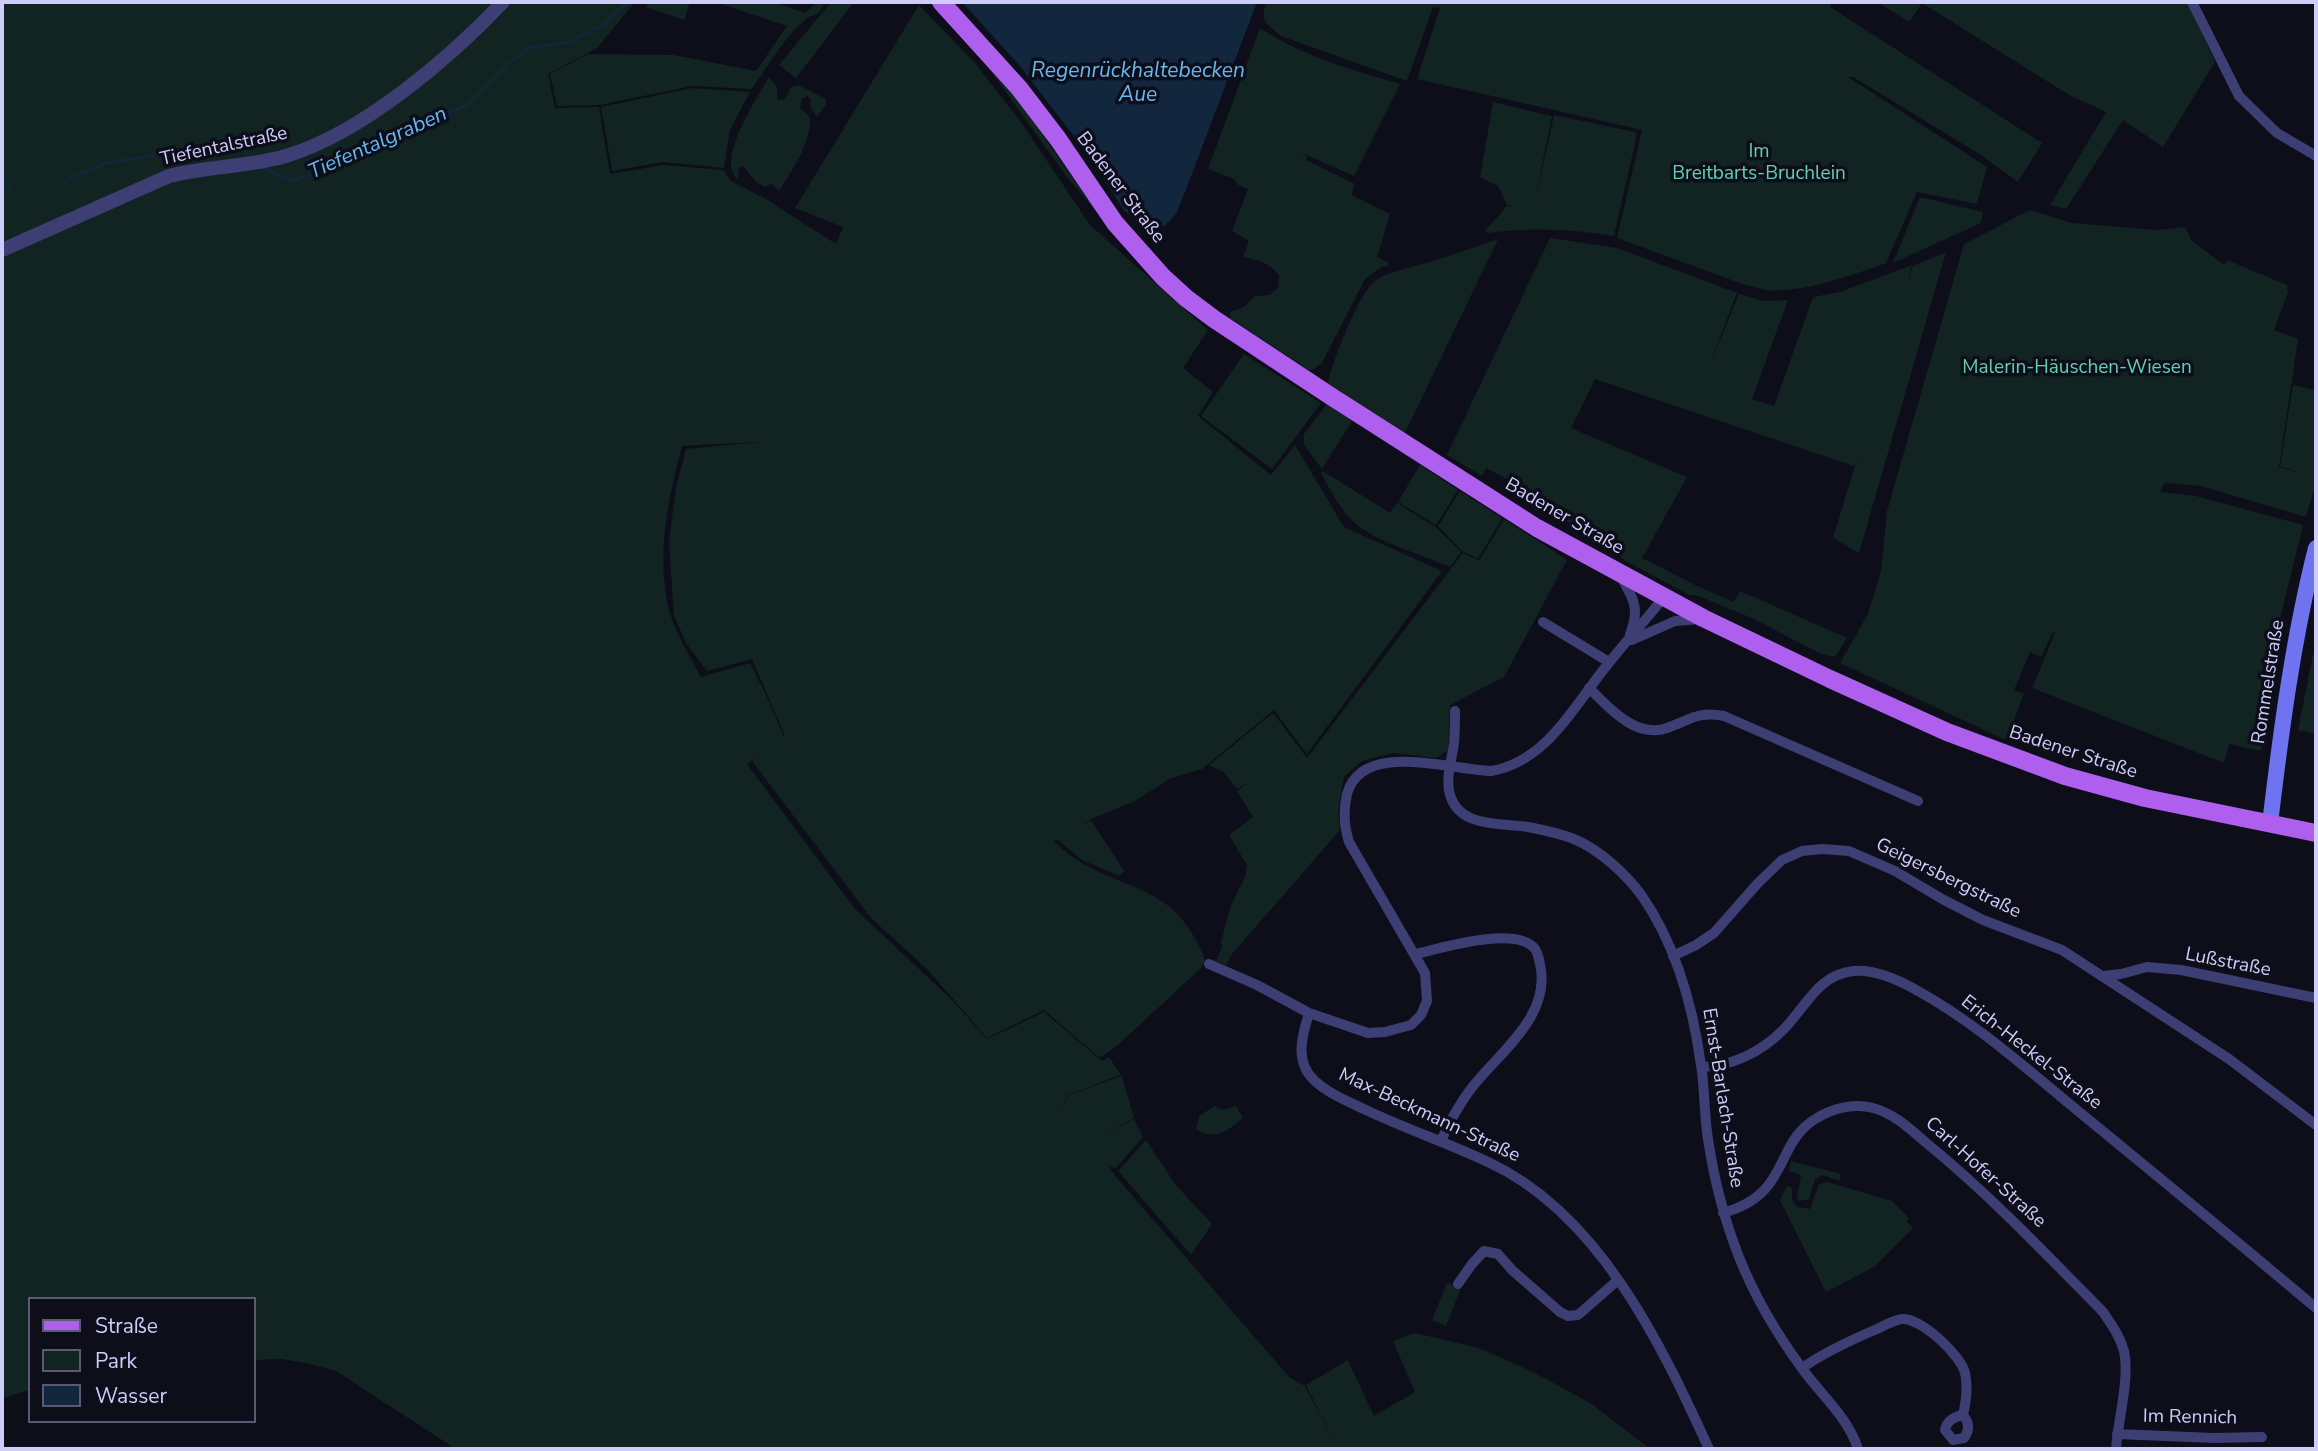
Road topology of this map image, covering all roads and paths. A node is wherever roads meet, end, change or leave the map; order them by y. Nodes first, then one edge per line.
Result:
1 (503, 2) edge
2 (941, 2) edge
3 (2192, 2) edge
4 (2316, 156) edge
5 (2, 250) edge
6 (2316, 548) edge
7 (1619, 574) junction
8 (1664, 597) junction
9 (1703, 618) junction
10 (1543, 622) dead end
11 (1626, 643) junction
12 (1609, 662) junction
13 (1589, 688) junction
14 (1455, 712) dead end
15 (1451, 768) junction
16 (1918, 801) dead end
17 (2270, 824) junction
18 (2316, 833) edge
19 (1416, 954) junction
20 (1673, 956) junction
21 (1209, 964) dead end
22 (2133, 971) junction
23 (2103, 976) junction
24 (2131, 995) junction
25 (2316, 998) edge
26 (1309, 1013) junction
27 (1702, 1067) junction
28 (2316, 1125) edge
29 (1441, 1141) junction
30 (1723, 1213) junction
31 (1618, 1280) junction
32 (1458, 1284) dead end
33 (2316, 1308) edge
34 (1802, 1368) junction
35 (1962, 1415) dead end
36 (2117, 1434) junction
37 (2262, 1437) dead end
38 (1709, 1449) edge
39 (1858, 1449) edge
40 (2116, 1449) edge

1 - 5 street, Tiefentalstraße
2 - 7 main road, Badener Straße
3 - 4 street
6 - 17 main road, Rommelstraße
7 - 8 main road, Badener Straße
7 - 11 street
8 - 9 main road, Badener Straße
8 - 11 street
9 - 11 street
9 - 17 main road, Badener Straße
10 - 12 street
11 - 12 street
12 - 13 street
13 - 15 street
13 - 16 street
14 - 15 street, Ernst-Barlach-Straße
15 - 19 street
15 - 20 street, Ernst-Barlach-Straße
17 - 18 main road, Badener Straße
19 - 26 street
19 - 29 street
20 - 23 street, Geigersbergstraße
20 - 27 street, Ernst-Barlach-Straße
21 - 26 street
22 - 23 street, Lußstraße
22 - 24 street
22 - 25 street, Lußstraße
23 - 24 street, Geigersbergstraße
24 - 28 street, Geigersbergstraße
26 - 29 street, Max-Beckmann-Straße
27 - 30 street, Ernst-Barlach-Straße
27 - 33 street, Erich-Heckel-Straße
29 - 31 street, Max-Beckmann-Straße
30 - 34 street, Ernst-Barlach-Straße
30 - 36 street, Carl-Hofer-Straße
31 - 32 street
31 - 38 street, Max-Beckmann-Straße
34 - 35 street
34 - 39 street, Ernst-Barlach-Straße
36 - 37 street, Im Rennich
36 - 40 street, Carl-Hofer-Straße

